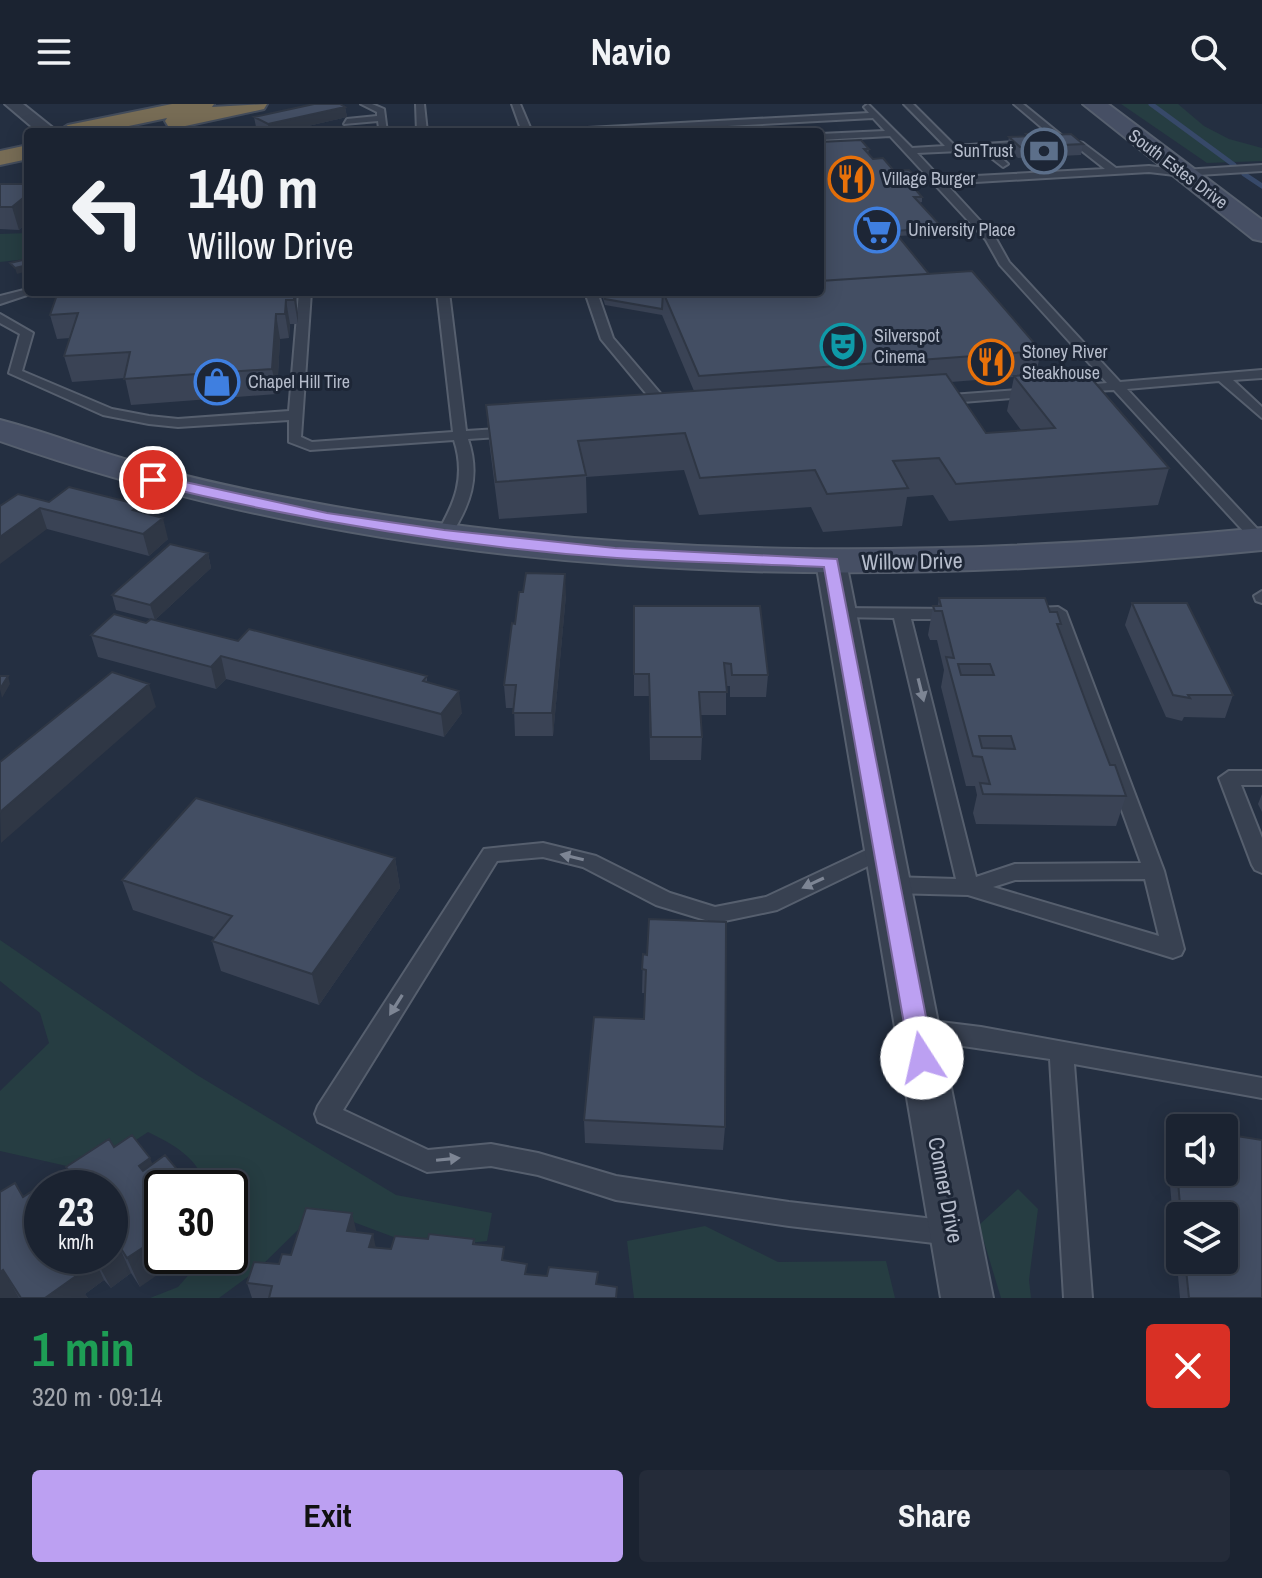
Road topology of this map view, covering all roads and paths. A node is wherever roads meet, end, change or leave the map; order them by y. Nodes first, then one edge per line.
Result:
1 (13, 104) edge
2 (203, 104) edge
3 (256, 104) edge
4 (365, 104) edge
5 (420, 104) edge
6 (516, 104) edge
7 (865, 104) edge
8 (908, 104) edge
9 (1018, 104) edge
10 (1094, 104) edge
11 (876, 115) junction
12 (382, 118) junction
13 (347, 122) edge
14 (44, 128) edge
15 (87, 128) edge
16 (143, 128) edge
17 (384, 128) edge
18 (422, 128) edge
19 (525, 128) edge
20 (641, 128) edge
21 (893, 133) junction
22 (824, 137) edge
23 (24, 141) edge
24 (1063, 141) junction
25 (1050, 142) edge
26 (1029, 144) edge
27 (0, 146) edge
28 (983, 146) junction
29 (952, 148) junction
30 (909, 151) junction
31 (24, 153) edge
32 (0, 158) edge
33 (1003, 164) dead end
34 (1262, 168) edge
35 (1114, 171) junction
36 (1183, 173) junction
37 (946, 186) junction
38 (1262, 233) edge
39 (24, 294) edge
40 (305, 296) edge
41 (443, 296) edge
42 (592, 296) edge
43 (0, 300) edge
44 (4, 319) edge
45 (1262, 374) edge
46 (1223, 378) junction
47 (1118, 386) junction
48 (1055, 391) edge
49 (1040, 392) edge
50 (930, 401) edge
51 (1259, 408) edge
52 (296, 415) junction
53 (680, 420) edge
54 (665, 421) junction
55 (649, 422) edge
56 (0, 430) edge
57 (523, 432) edge
58 (460, 436) junction
59 (444, 535) junction
60 (1261, 541) edge
61 (831, 562) junction
62 (841, 613) junction
63 (980, 613) edge
64 (1011, 613) edge
65 (902, 615) junction
66 (1262, 778) edge
67 (1262, 865) edge
68 (887, 867) junction
69 (1154, 871) junction
70 (968, 887) junction
71 (916, 1029) junction
72 (1061, 1051) junction
73 (1262, 1088) edge
74 (955, 1233) junction
75 (967, 1298) edge
76 (1078, 1298) edge

1 - 14 street
2 - 15 highway
3 - 16 highway
4 - 12 lane
5 - 18 lane
6 - 19 lane
7 - 11 lane
8 - 29 lane
9 - 24 lane
10 - 36 street, South Estes Drive
11 - 20 lane
11 - 21 lane
12 - 13 lane
12 - 17 lane
21 - 22 lane
21 - 30 lane
23 - 27 highway
24 - 25 lane
24 - 35 lane
26 - 28 lane
28 - 29 lane
28 - 33 lane
29 - 30 lane
30 - 37 lane
31 - 32 highway
34 - 36 lane
35 - 36 lane
35 - 37 lane
36 - 37 lane
36 - 38 street, South Estes Drive
37 - 47 lane
39 - 43 lane
40 - 52 lane
41 - 58 lane
42 - 54 lane
44 - 52 lane
45 - 46 lane
46 - 47 lane
46 - 51 lane
47 - 48 lane
47 - 60 lane
49 - 50 lane
52 - 58 lane
53 - 54 lane
54 - 55 lane
56 - 59 street, Willow Drive
57 - 58 lane
58 - 59 lane
59 - 61 street, Willow Drive
60 - 61 street, Willow Drive
61 - 62 street, Conner Drive
62 - 65 lane
62 - 68 street, Conner Drive
63 - 65 lane
64 - 69 lane
65 -> 70 lane
66 - 67 lane
68 - 70 lane
68 - 71 street, Conner Drive
68 -> 74 lane
69 - 70 lane
69 - 70 lane
71 - 72 lane
71 - 74 street, Conner Drive
72 - 73 lane
72 - 76 lane
74 - 75 street, Conner Drive

